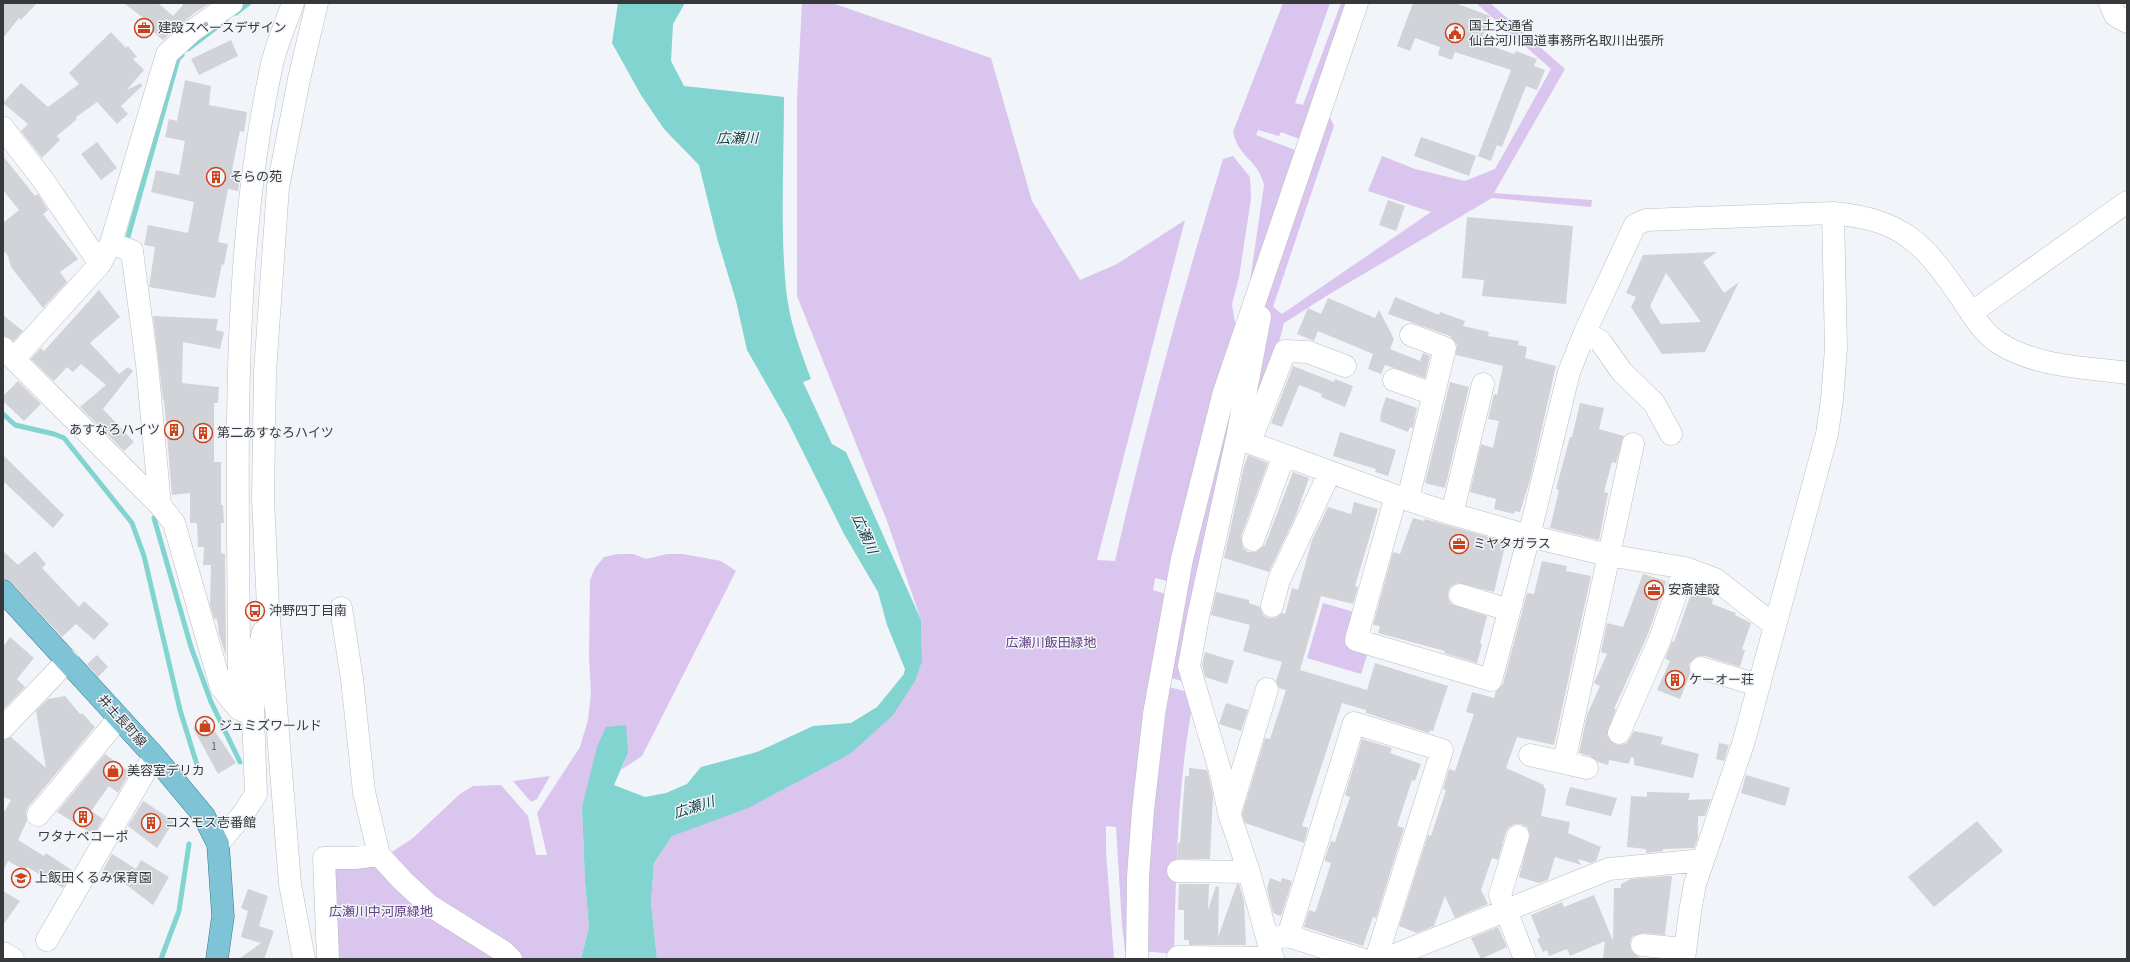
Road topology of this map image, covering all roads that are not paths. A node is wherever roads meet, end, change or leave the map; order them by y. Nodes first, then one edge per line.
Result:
1 (293, 3) edge
2 (317, 3) edge
3 (1357, 3) edge
4 (2110, 3) edge
5 (229, 4) edge
6 (2127, 22) edge
7 (3, 128) edge
8 (2127, 202) edge
9 (1833, 213) junction
10 (120, 247) junction
11 (100, 264) junction
12 (1253, 306) junction
13 (1971, 313) junction
14 (1585, 332) junction
15 (1412, 335) dead end
16 (9, 353) edge
17 (1345, 366) dead end
18 (2127, 373) edge
19 (1394, 380) dead end
20 (1483, 384) dead end
21 (1433, 394) junction
22 (1672, 434) dead end
23 (1244, 440) junction
24 (1633, 444) dead end
25 (1284, 455) junction
26 (1330, 472) junction
27 (1402, 498) junction
28 (160, 505) junction
29 (1452, 514) junction
30 (1529, 536) junction
31 (1253, 540) dead end
32 (1608, 554) junction
33 (1685, 568) junction
34 (3, 591) edge
35 (1460, 595) dead end
36 (1272, 606) dead end
37 (268, 608) junction
38 (341, 608) dead end
39 (1509, 610) junction
40 (1774, 625) junction
41 (68, 660) junction
42 (1701, 668) dead end
43 (1758, 686) junction
44 (1267, 689) dead end
45 (246, 712) junction
46 (119, 718) junction
47 (3, 728) edge
48 (1619, 732) dead end
49 (1530, 755) dead end
50 (154, 756) junction
51 (1564, 762) junction
52 (1587, 768) dead end
53 (1229, 813) junction
54 (38, 815) dead end
55 (1518, 836) dead end
56 (218, 844) junction
57 (379, 855) junction
58 (1703, 860) junction
59 (1178, 871) dead end
60 (1250, 872) junction
61 (1505, 910) junction
62 (47, 940) dead end
63 (1642, 945) dead end
64 (1275, 948) edge
65 (1426, 951) edge
66 (3, 954) edge
67 (1684, 954) edge
68 (13, 959) edge
69 (217, 959) edge
70 (304, 959) edge
71 (328, 959) edge
72 (511, 959) edge
73 (1137, 959) edge
74 (1178, 959) edge
75 (1362, 959) edge
76 (1376, 959) edge
77 (1386, 959) edge
78 (1525, 959) edge

1 - 45 street
2 - 37 street
3 - 12 street
4 - 6 street
5 - 10 street
7 - 11 street
8 - 13 street
9 - 13 street
9 - 14 street
9 - 40 street
10 - 11 street
10 - 28 street
11 - 16 street
12 - 23 street
12 - 73 street
13 - 18 street
14 - 22 street
14 - 30 street
15 - 21 street
16 - 28 street
17 - 23 street
19 - 21 street
20 - 29 street
21 - 27 street
23 - 25 street
23 - 53 street
24 - 32 street
25 - 26 street
25 - 31 street
26 - 27 street
26 - 36 street
27 - 29 street
27 - 39 street
28 - 45 street
29 - 30 street
30 - 32 street
30 - 39 street
32 - 33 street
32 - 51 street
33 - 40 street
33 - 48 street
34 - 41 main road, 井土長町線
35 - 39 street
37 - 45 street
37 - 70 street
38 - 57 street
40 - 43 street
41 - 46 main road, 井土長町線
41 - 47 street
42 - 43 street
43 - 58 street
44 - 53 street
45 - 56 street
46 - 50 main road, 井土長町線
46 - 54 street
49 - 51 street
50 - 56 main road, 井土長町線
50 - 62 street
51 - 52 street
53 - 60 street
55 - 61 street
56 - 69 main road, 井土長町線
57 - 71 street
57 - 72 street
58 - 61 street
58 - 67 street
59 - 60 street
60 - 64 street
61 - 65 street
61 - 78 street
63 - 67 street
64 - 74 street
64 - 75 street
64 - 76 street
65 - 77 street
66 - 68 street

